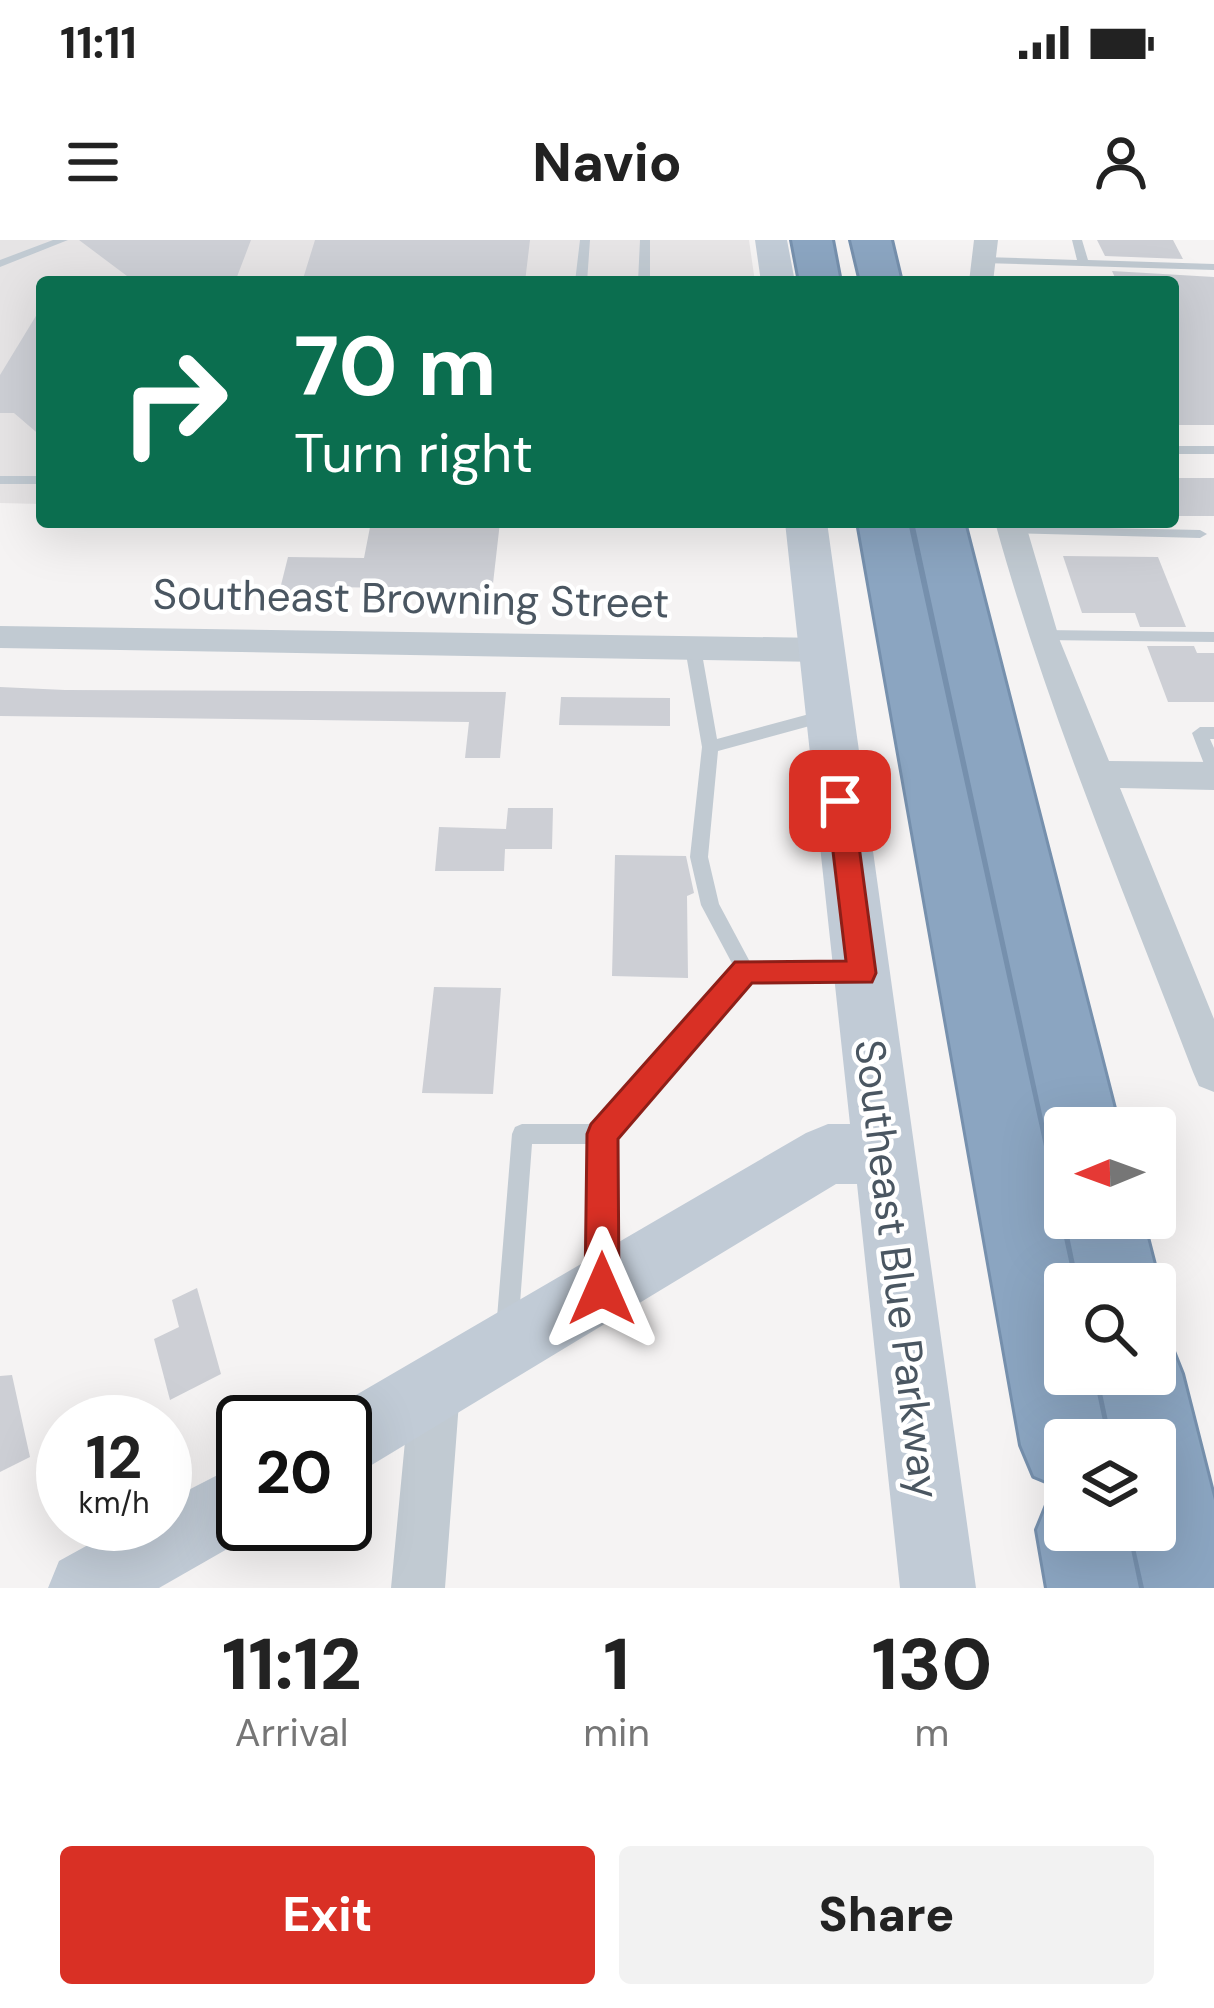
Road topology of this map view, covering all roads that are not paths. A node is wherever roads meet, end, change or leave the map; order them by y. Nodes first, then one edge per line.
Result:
1 (63, 240) edge
2 (585, 240) edge
3 (645, 240) edge
4 (771, 240) edge
5 (812, 240) edge
6 (828, 240) edge
7 (871, 240) edge
8 (892, 240) edge
9 (1077, 245) edge
10 (983, 261) edge
11 (0, 264) edge
12 (1084, 264) junction
13 (1214, 267) edge
14 (582, 276) edge
15 (644, 276) edge
16 (777, 276) edge
17 (819, 276) edge
18 (835, 276) edge
19 (880, 276) edge
20 (899, 276) edge
21 (1179, 450) edge
22 (1214, 450) edge
23 (0, 468) edge
24 (0, 480) edge
25 (26, 480) junction
26 (36, 480) edge
27 (807, 528) edge
28 (885, 528) edge
29 (940, 528) edge
30 (1012, 528) edge
31 (1058, 528) edge
32 (1200, 534) dead end
33 (1041, 635) junction
34 (0, 637) edge
35 (1214, 637) edge
36 (693, 648) junction
37 (821, 650) junction
38 (829, 715) junction
39 (1214, 733) edge
40 (710, 747) junction
41 (1214, 773) edge
42 (1095, 774) junction
43 (745, 970) junction
44 (862, 973) junction
45 (1214, 1072) edge
46 (1077, 1107) edge
47 (602, 1134) junction
48 (884, 1154) junction
49 (602, 1289) junction
50 (506, 1347) junction
51 (435, 1389) junction
52 (1145, 1395) edge
53 (1060, 1419) edge
54 (372, 1425) edge
55 (216, 1514) edge
56 (1086, 1551) edge
57 (86, 1588) edge
58 (418, 1588) edge
59 (938, 1588) edge
60 (1093, 1588) edge
61 (1190, 1588) edge

1 - 11 lane
2 - 14 lane
3 - 15 lane
4 - 16 street
5 - 17 highway
6 - 18 highway
7 - 19 highway
8 - 20 highway
9 - 12 lane
10 - 12 lane
12 - 13 lane
21 - 22 lane
23 - 25 lane
24 - 25 lane
25 - 26 lane
27 - 37 street, Southeast Blue Parkway
28 - 53 highway
29 - 46 highway
30 - 33 street
31 - 32 lane
33 - 35 lane
33 - 42 street
34 - 36 street, Southeast Browning Street
36 - 37 street, Southeast Browning Street
36 - 40 lane
37 - 38 street, Southeast Blue Parkway
38 - 40 lane
38 - 44 street, Southeast Blue Parkway
39 - 41 lane
40 - 43 lane
41 - 42 street
42 - 45 street
43 - 44 lane
43 - 47 lane
44 - 48 street, Southeast Blue Parkway
47 - 49 lane
47 - 50 lane
48 - 49 street
48 - 59 street, Southeast Blue Parkway
49 - 50 street
50 - 51 street
51 - 54 street
51 - 58 street
52 - 61 highway
55 - 57 street
56 - 60 highway

